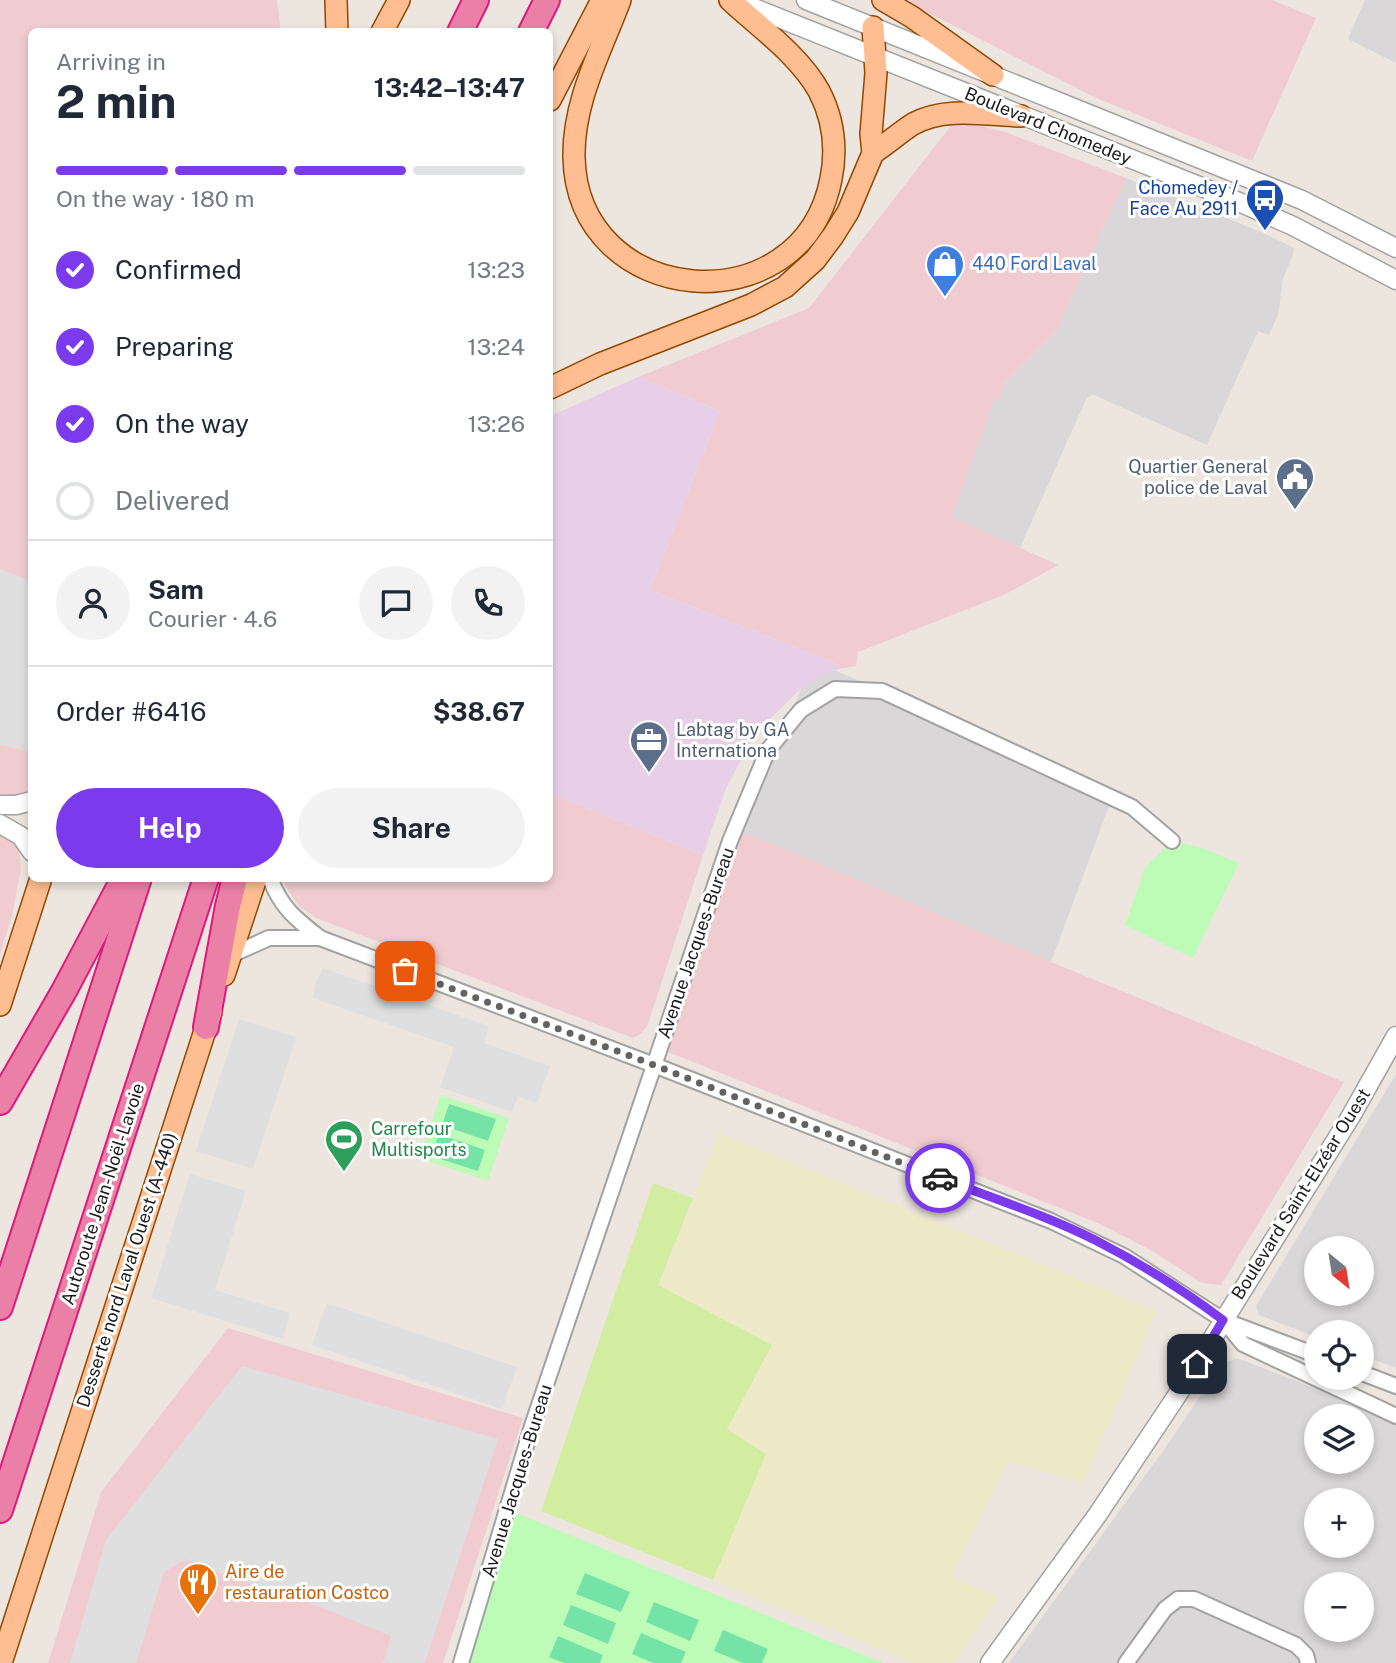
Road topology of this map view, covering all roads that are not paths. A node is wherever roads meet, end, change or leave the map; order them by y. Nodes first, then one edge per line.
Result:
1 (336, 0) edge
2 (399, 0) edge
3 (476, 0) edge
4 (547, 0) edge
5 (602, 0) edge
6 (620, 0) edge
7 (732, 0) edge
8 (806, 0) edge
9 (883, 0) edge
10 (873, 27) junction
11 (337, 28) edge
12 (384, 28) edge
13 (462, 28) edge
14 (533, 28) edge
15 (876, 56) junction
16 (993, 75) junction
17 (553, 94) edge
18 (1021, 116) junction
19 (873, 153) junction
20 (1396, 248) edge
21 (1396, 280) edge
22 (553, 387) edge
23 (28, 801) edge
24 (0, 805) edge
25 (0, 824) edge
26 (1172, 841) dead end
27 (28, 846) edge
28 (40, 882) edge
29 (122, 882) edge
30 (138, 882) edge
31 (205, 882) edge
32 (234, 882) edge
33 (255, 882) edge
34 (271, 882) edge
35 (320, 938) junction
36 (231, 955) junction
37 (0, 1005) edge
38 (206, 1027) junction
39 (1396, 1036) edge
40 (654, 1065) junction
41 (0, 1102) edge
42 (0, 1307) edge
43 (1223, 1320) junction
44 (1304, 1350) edge
45 (1374, 1378) edge
46 (1396, 1386) edge
47 (1396, 1416) edge
48 (0, 1510) edge
49 (1, 1663) edge
50 (461, 1663) edge
51 (990, 1663) edge
52 (1126, 1663) edge
53 (1308, 1663) edge

1 - 11 main road
2 - 12 main road
3 - 13 highway
4 - 14 highway
5 - 17 main road
6 - 7 main road
7 - 15 street, Boulevard Chomedey
8 - 10 street, Boulevard Chomedey
9 - 16 main road
10 - 15 main road
10 - 16 street, Boulevard Chomedey
15 - 18 street, Boulevard Chomedey
15 - 19 main road
16 - 20 street, Boulevard Chomedey
18 - 19 main road
18 - 21 street, Boulevard Chomedey
19 - 22 main road
23 - 24 street
25 - 27 street
26 - 40 street, Avenue Jacques-Bureau
28 - 37 main road
29 - 41 highway
30 - 42 highway
31 - 48 highway, Autoroute Jean-Noël-Lavoie
32 - 38 highway
33 - 36 main road, Desserte nord Laval Ouest (A-440)
34 - 35 street
35 - 36 street
35 - 40 street
36 - 38 main road, Desserte nord Laval Ouest (A-440)
38 - 49 main road, Desserte nord Laval Ouest (A-440)
39 - 43 street, Boulevard Saint-Elzéar Ouest
40 - 43 street
40 - 50 street, Avenue Jacques-Bureau
43 - 44 street
43 - 47 street
43 - 51 street, Boulevard Saint-Elzéar Ouest
45 - 46 street
52 - 53 street

